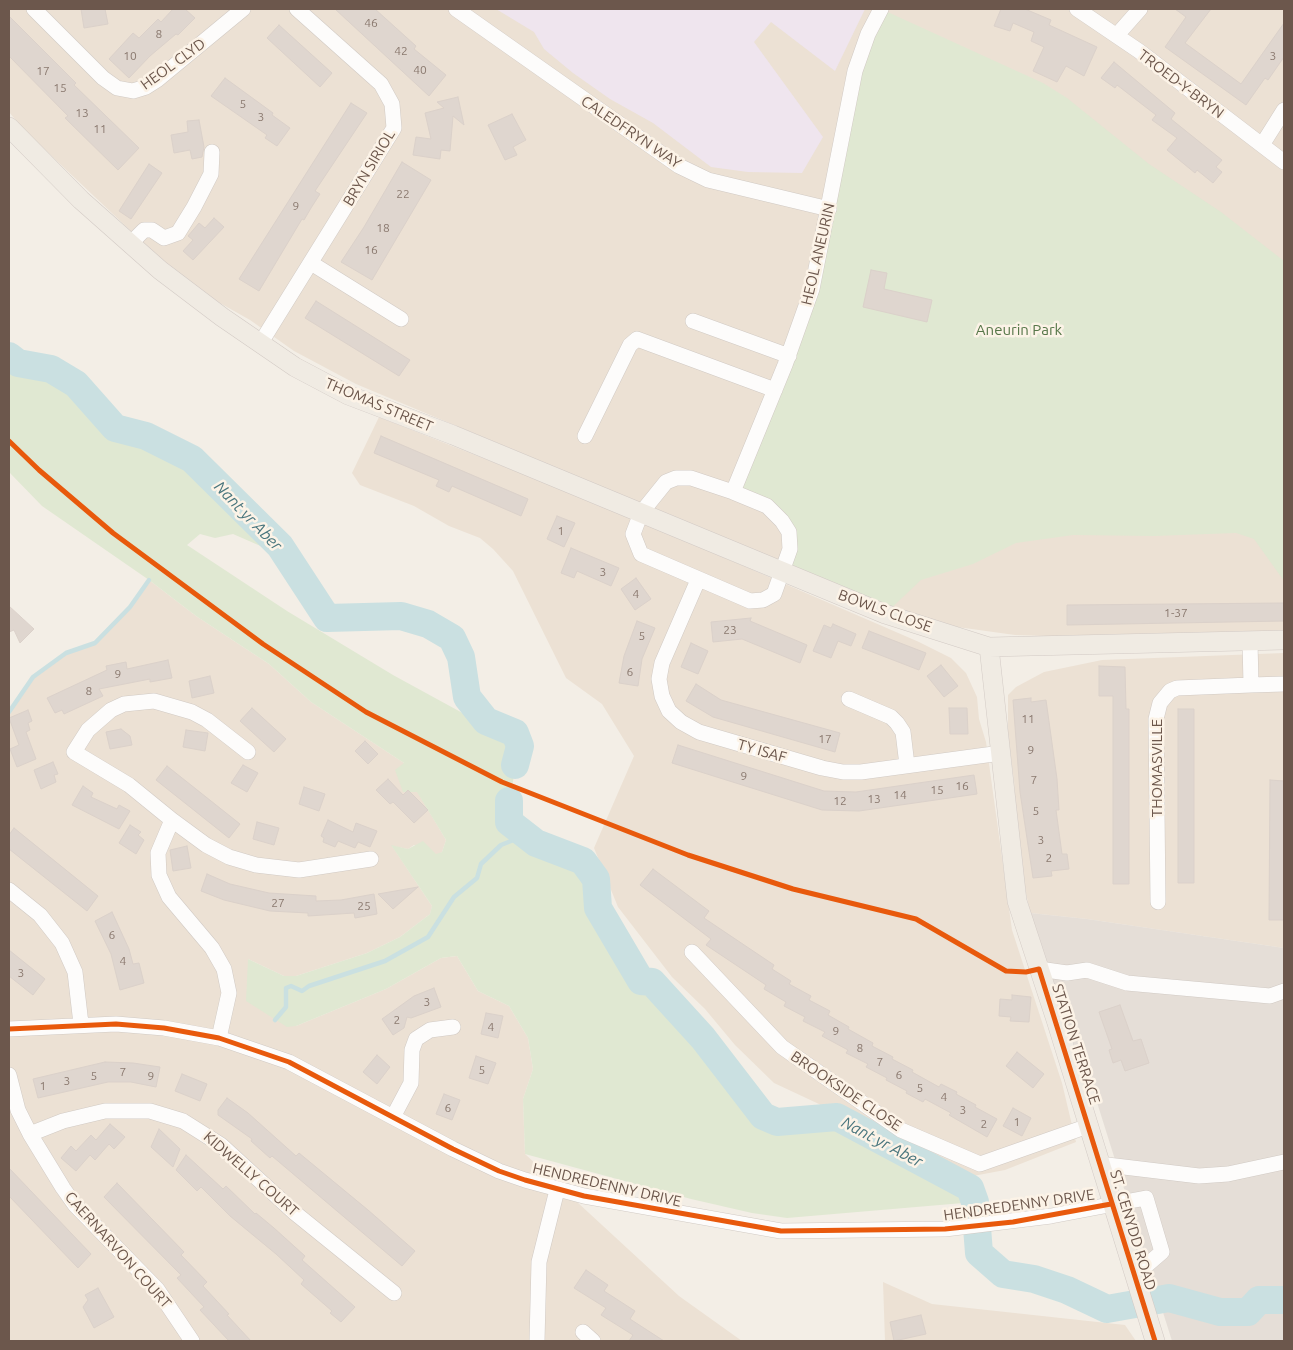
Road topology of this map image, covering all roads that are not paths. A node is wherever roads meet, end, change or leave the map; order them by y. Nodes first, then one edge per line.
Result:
1 (34, 9) edge
2 (243, 9) edge
3 (297, 9) edge
4 (456, 9) edge
5 (881, 9) edge
6 (1077, 9) edge
7 (1140, 9) edge
8 (1117, 36) junction
9 (1284, 110) edge
10 (9, 127) edge
11 (1262, 145) junction
12 (212, 152) dead end
13 (1284, 162) edge
14 (829, 209) junction
15 (130, 244) junction
16 (311, 263) junction
17 (401, 319) dead end
18 (693, 321) dead end
19 (260, 344) junction
20 (789, 356) junction
21 (775, 390) junction
22 (585, 436) dead end
23 (733, 492) junction
24 (641, 513) junction
25 (782, 571) junction
26 (698, 580) junction
27 (1284, 640) edge
28 (1250, 641) junction
29 (990, 647) junction
30 (1284, 684) edge
31 (1251, 685) junction
32 (849, 699) dead end
33 (248, 752) dead end
34 (1001, 753) junction
35 (906, 765) junction
36 (172, 820) junction
37 (371, 859) dead end
38 (9, 890) edge
39 (1158, 902) dead end
40 (692, 952) dead end
41 (1039, 969) junction
42 (1284, 991) edge
43 (81, 1024) junction
44 (453, 1027) dead end
45 (9, 1030) edge
46 (219, 1038) junction
47 (9, 1075) edge
48 (393, 1117) junction
49 (1088, 1126) junction
50 (30, 1134) junction
51 (1284, 1162) edge
52 (1100, 1164) junction
53 (557, 1190) junction
54 (1111, 1204) junction
55 (1134, 1276) junction
56 (394, 1293) dead end
57 (1154, 1340) edge
58 (192, 1341) edge
59 (537, 1341) edge

1 - 2 street, HEOL CLYD
3 - 16 street, BRYN SIRIOL
4 - 14 street, CALEDFRYN WAY
5 - 14 street, HEOL ANEURIN
6 - 8 street, TROED-Y-BRYN
7 - 8 street
8 - 11 street, TROED-Y-BRYN
9 - 11 street
10 - 15 main road, THOMAS STREET
11 - 13 street, TROED-Y-BRYN
12 - 15 street
14 - 20 street, HEOL ANEURIN
15 - 19 main road, THOMAS STREET
16 - 17 street
16 - 19 street, BRYN SIRIOL
18 - 20 street
19 - 24 main road, THOMAS STREET
20 - 21 street, HEOL ANEURIN
21 - 22 street
21 - 23 street, HEOL ANEURIN
23 - 24 street
23 - 25 street
24 - 25 main road, THOMAS STREET
24 - 26 street
25 - 26 street
25 - 29 main road, BOWLS CLOSE
26 - 35 street, TY ISAF
27 - 28 main road, BOWLS CLOSE
28 - 29 main road, BOWLS CLOSE
28 - 31 street
29 - 34 main road, STATION TERRACE
30 - 31 street, THOMASVILLE
31 - 39 street, THOMASVILLE
32 - 35 street
33 - 36 street
34 - 35 street, TY ISAF
34 - 41 main road, STATION TERRACE
36 - 37 street
36 - 46 street
38 - 43 street
40 - 49 street, BROOKSIDE CLOSE
41 - 42 street
41 - 49 main road, STATION TERRACE
43 - 45 street, HENDREDENNY DRIVE
43 - 46 street, HENDREDENNY DRIVE
44 - 48 street
46 - 48 street, HENDREDENNY DRIVE
47 - 50 street, CAERNARVON COURT
48 - 53 street, HENDREDENNY DRIVE
49 - 52 main road, ST. CENYDD ROAD
50 - 56 street, KIDWELLY COURT
50 - 58 street, CAERNARVON COURT
51 - 52 street
52 - 54 main road, ST. CENYDD ROAD
53 - 54 street, HENDREDENNY DRIVE
53 - 59 street
54 - 55 main road, ST. CENYDD ROAD
54 - 55 street, HENDREDENNY DRIVE
55 - 57 main road, ST. CENYDD ROAD

